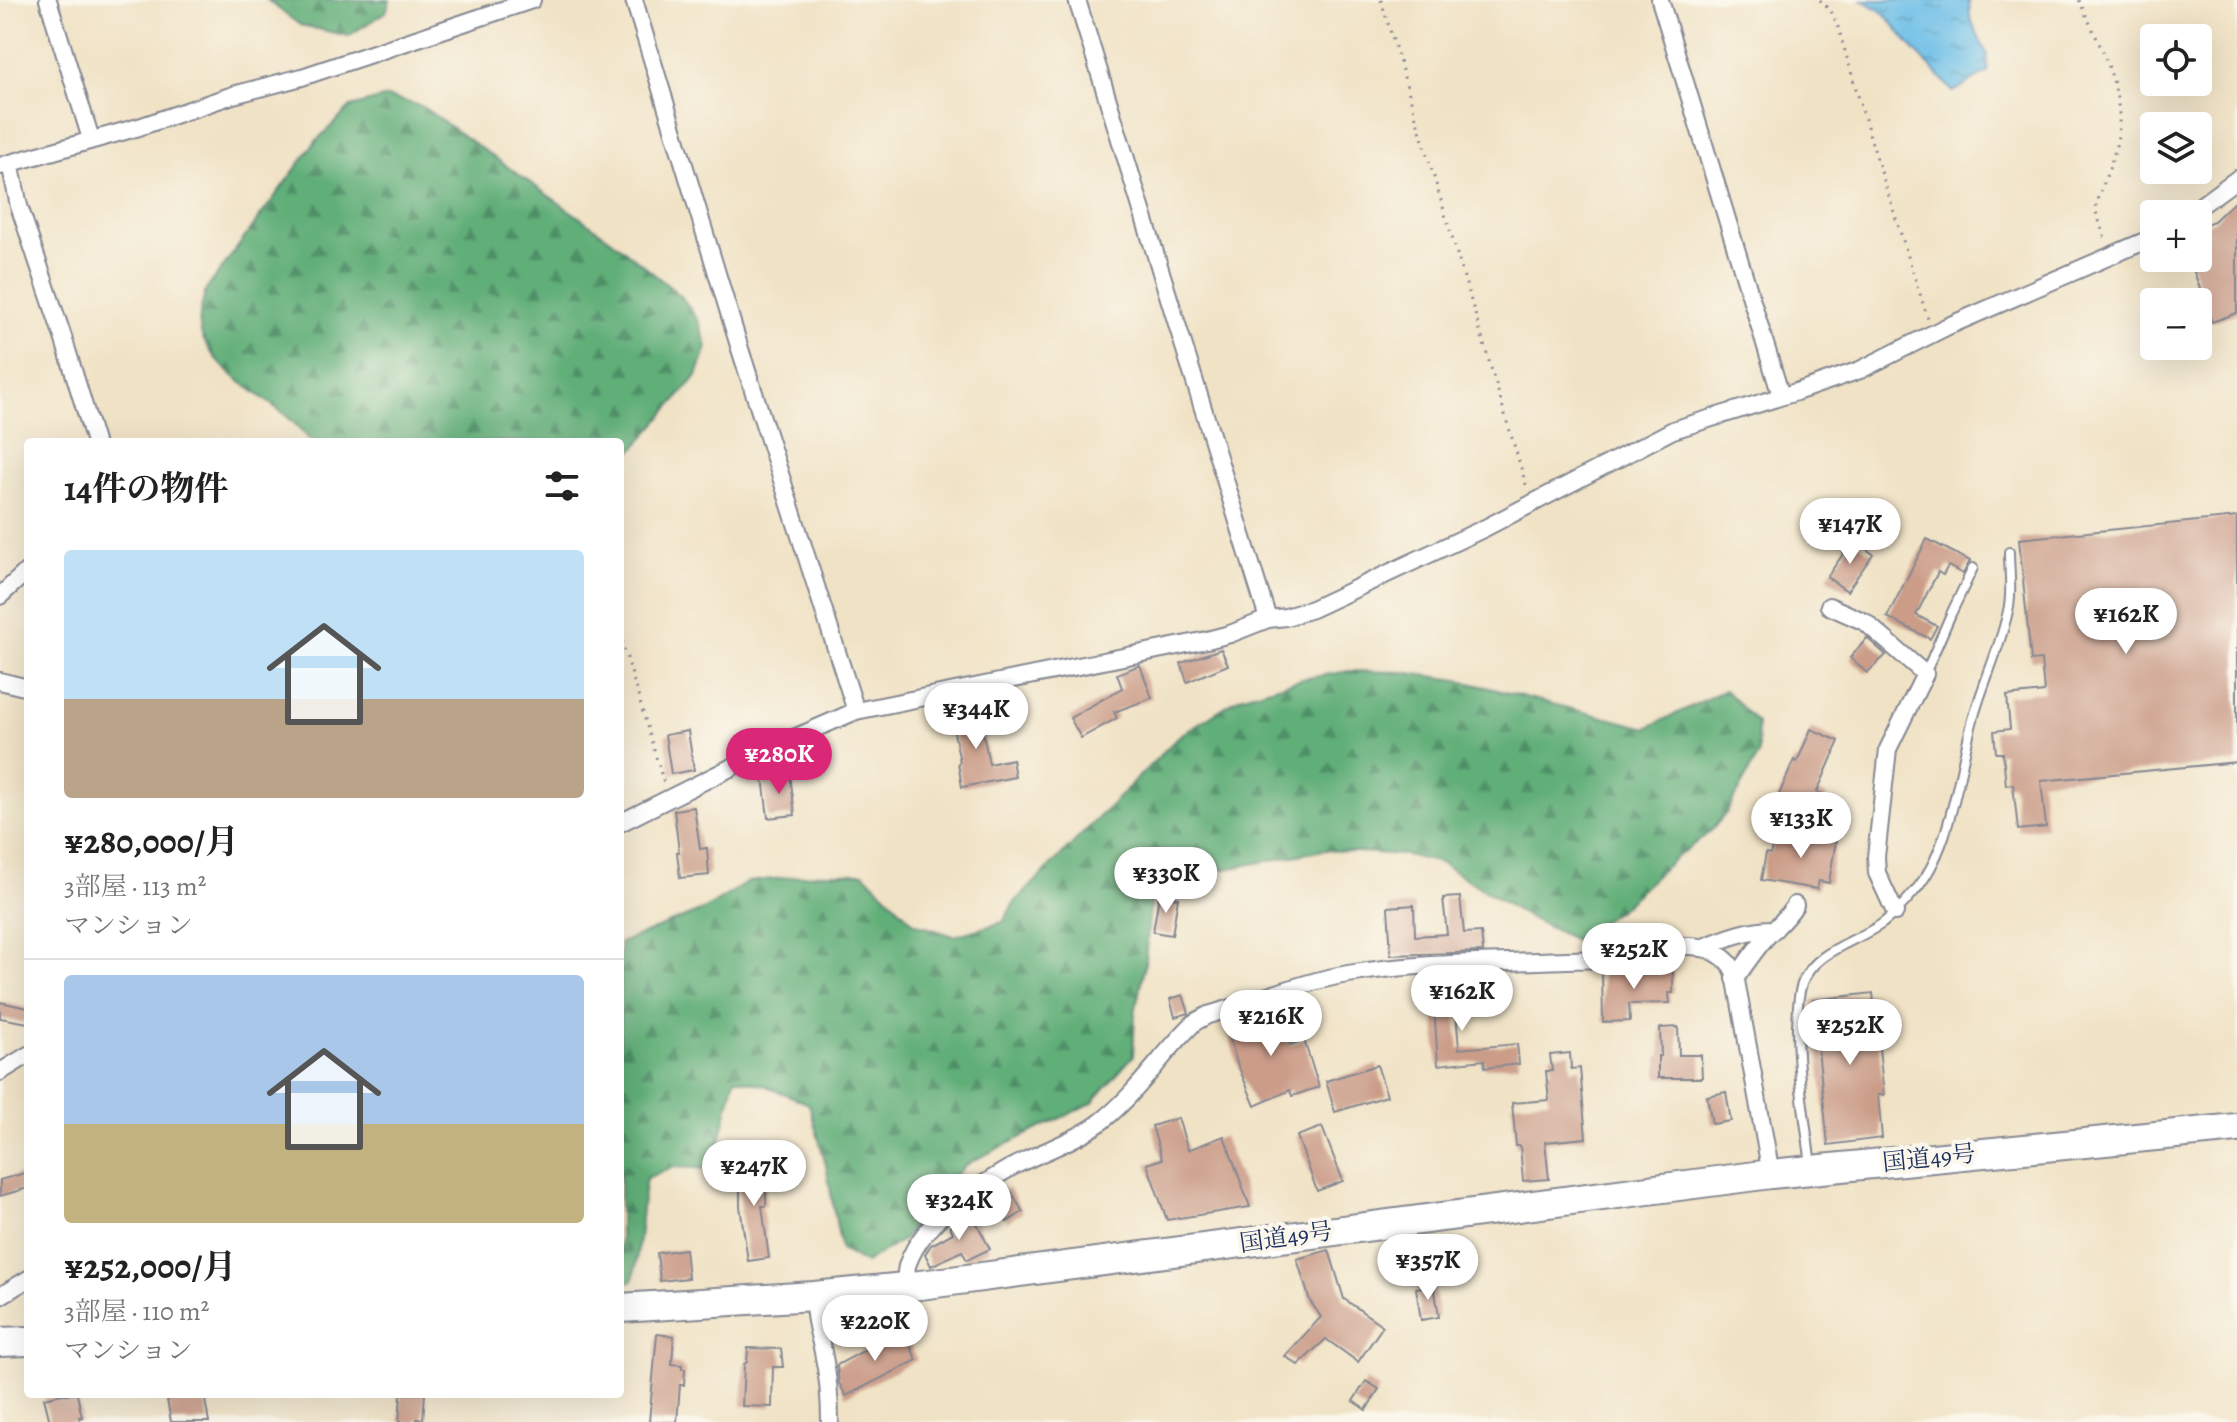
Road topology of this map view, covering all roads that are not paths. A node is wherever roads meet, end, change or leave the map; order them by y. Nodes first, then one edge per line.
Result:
1 (48, 0) edge
2 (532, 0) edge
3 (634, 0) edge
4 (1077, 0) edge
5 (1660, 0) edge
6 (91, 139) junction
7 (5, 165) edge
8 (2237, 179) edge
9 (2208, 200) edge
10 (2140, 243) edge
11 (1781, 396) junction
12 (94, 438) edge
13 (2009, 552) dead end
14 (1973, 568) dead end
15 (24, 574) edge
16 (0, 596) edge
17 (1829, 606) dead end
18 (1268, 619) junction
19 (1925, 674) junction
20 (0, 681) edge
21 (24, 687) edge
22 (856, 711) junction
23 (624, 821) edge
24 (1795, 905) dead end
25 (1895, 912) junction
26 (1775, 929) junction
27 (1701, 948) junction
28 (1735, 979) junction
29 (24, 1057) edge
30 (0, 1072) edge
31 (2237, 1128) edge
32 (1812, 1170) junction
33 (1771, 1174) junction
34 (24, 1281) edge
35 (905, 1287) junction
36 (0, 1296) edge
37 (814, 1296) junction
38 (624, 1308) edge
39 (24, 1341) edge
40 (0, 1342) edge
41 (830, 1422) edge

1 - 6 street
2 - 6 street
3 - 22 street
4 - 18 street
5 - 11 street
6 - 7 street
7 - 12 street
8 - 9 street
10 - 11 street
11 - 18 street
13 - 25 lane
14 - 19 lane
15 - 16 street
17 - 19 street
18 - 22 street
19 - 25 street
20 - 21 street
22 - 23 street
24 - 26 street
25 - 32 lane
26 - 27 street
26 - 28 street
27 - 28 street
27 - 35 street
28 - 33 street
29 - 30 street
31 - 32 highway, 国道49号
32 - 33 highway, 国道49号
33 - 35 highway, 国道49号
34 - 36 street
35 - 37 highway, 国道49号
37 - 38 highway, 国道49号
37 - 41 street
39 - 40 highway

